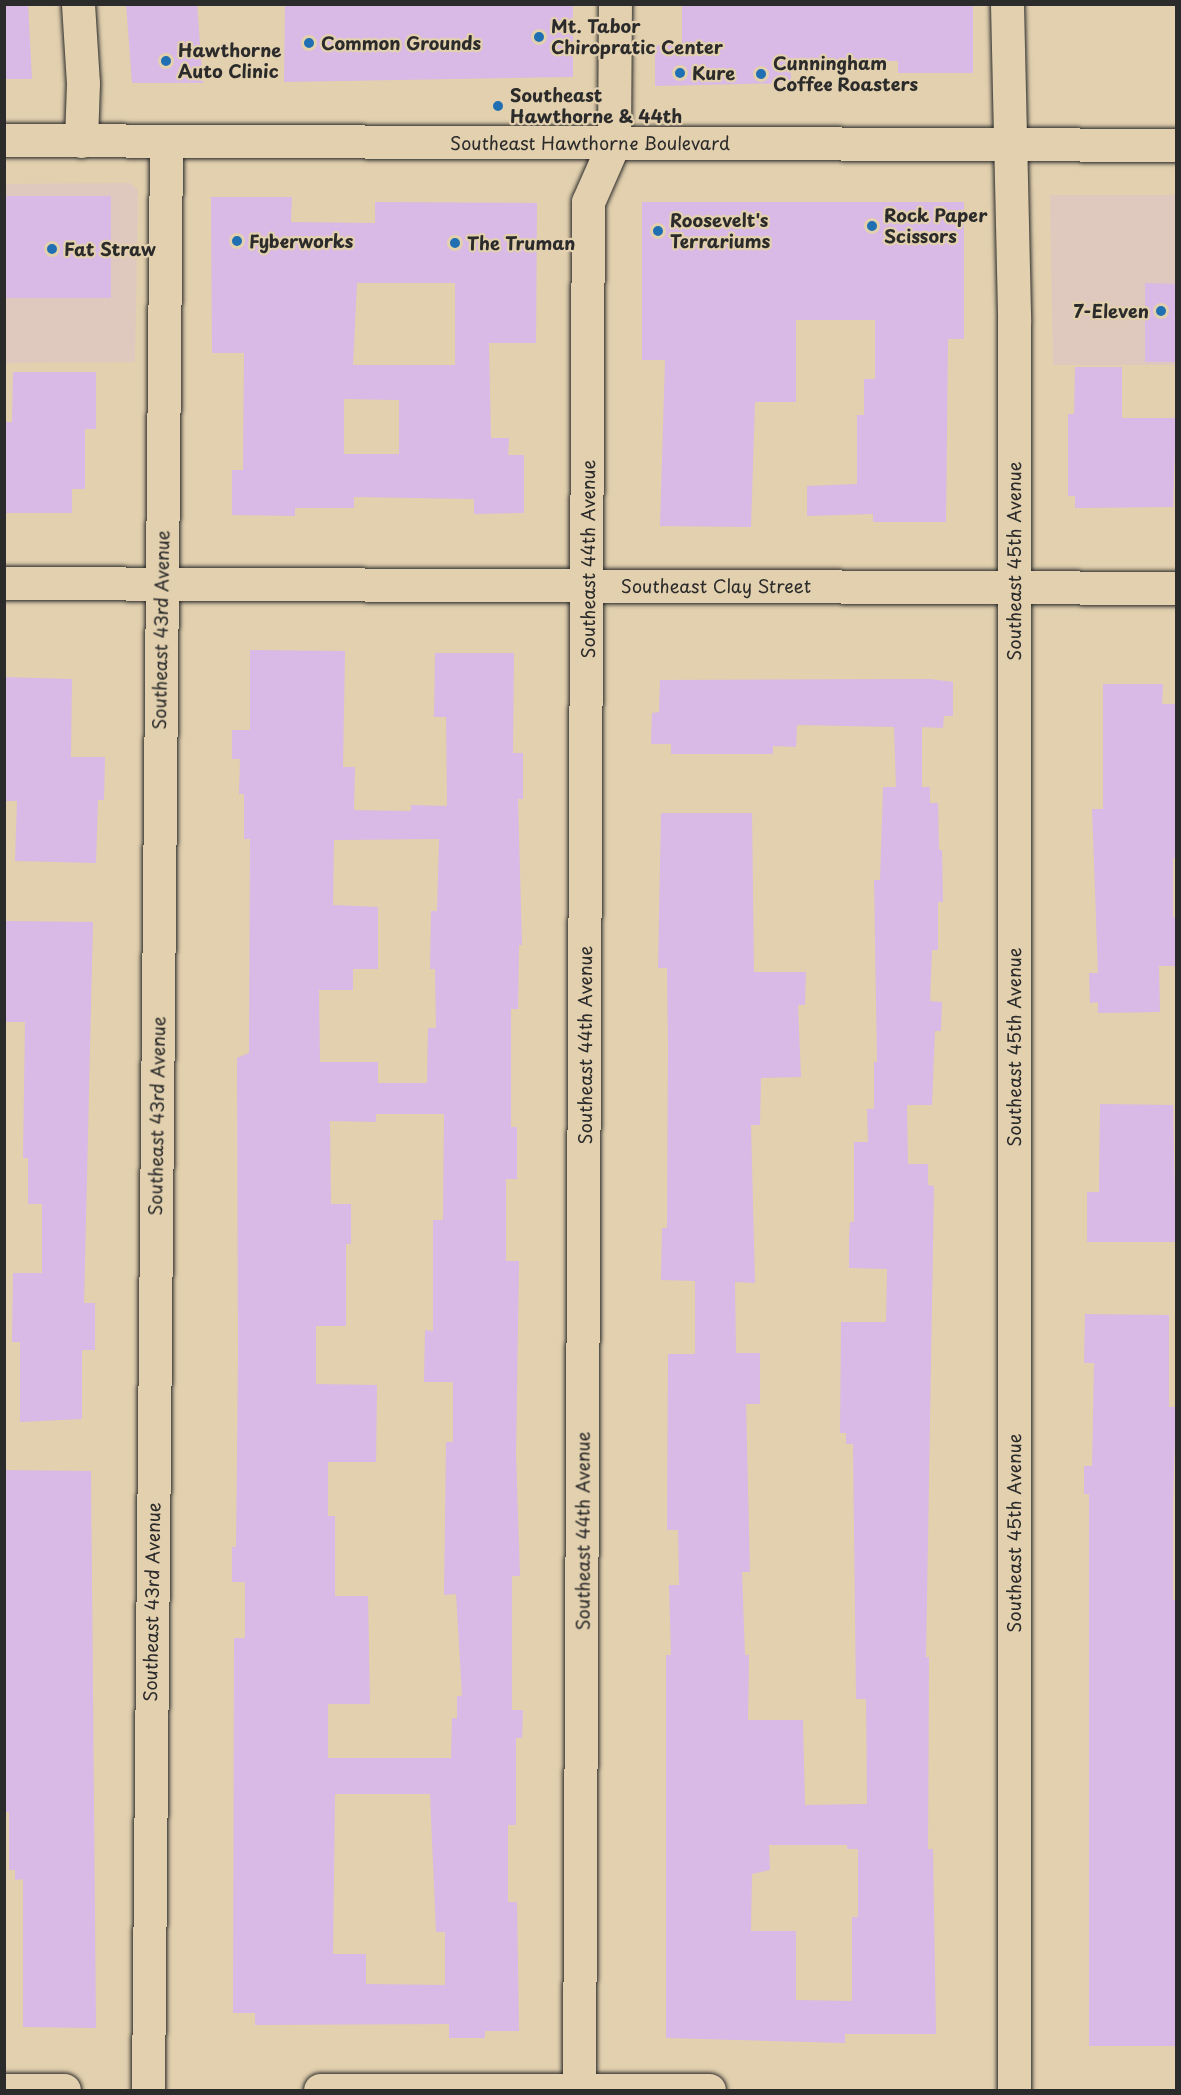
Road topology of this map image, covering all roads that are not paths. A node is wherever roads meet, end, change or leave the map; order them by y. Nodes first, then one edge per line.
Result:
1 (78, 4) edge
2 (615, 4) edge
3 (1007, 4) edge
4 (4, 140) edge
5 (81, 141) junction
6 (166, 141) junction
7 (614, 143) junction
8 (1011, 145) junction
9 (1176, 146) edge
10 (4, 583) edge
11 (161, 584) junction
12 (588, 585) junction
13 (1014, 588) junction
14 (1176, 588) edge
15 (579, 2089) edge
16 (4, 2090) edge
17 (64, 2091) edge
18 (148, 2091) edge
19 (320, 2091) edge
20 (709, 2091) edge
21 (1014, 2091) edge

1 - 5 street
2 - 7 street, Southeast 44th Avenue
3 - 8 street, Southeast 45th Avenue
4 - 5 street, Southeast Hawthorne Boulevard
5 - 6 street, Southeast Hawthorne Boulevard
6 - 7 street, Southeast Hawthorne Boulevard
6 - 11 street, Southeast 43rd Avenue
7 - 8 street, Southeast Hawthorne Boulevard
7 - 12 street, Southeast 44th Avenue
8 - 9 street, Southeast Hawthorne Boulevard
8 - 13 street, Southeast 45th Avenue
10 - 11 street, Southeast Clay Street
11 - 12 street, Southeast Clay Street
11 - 18 street, Southeast 43rd Avenue
12 - 13 street, Southeast Clay Street
12 - 15 street, Southeast 44th Avenue
13 - 14 street, Southeast Clay Street
13 - 21 street, Southeast 45th Avenue
15 - 19 street
15 - 20 street
16 - 17 street

